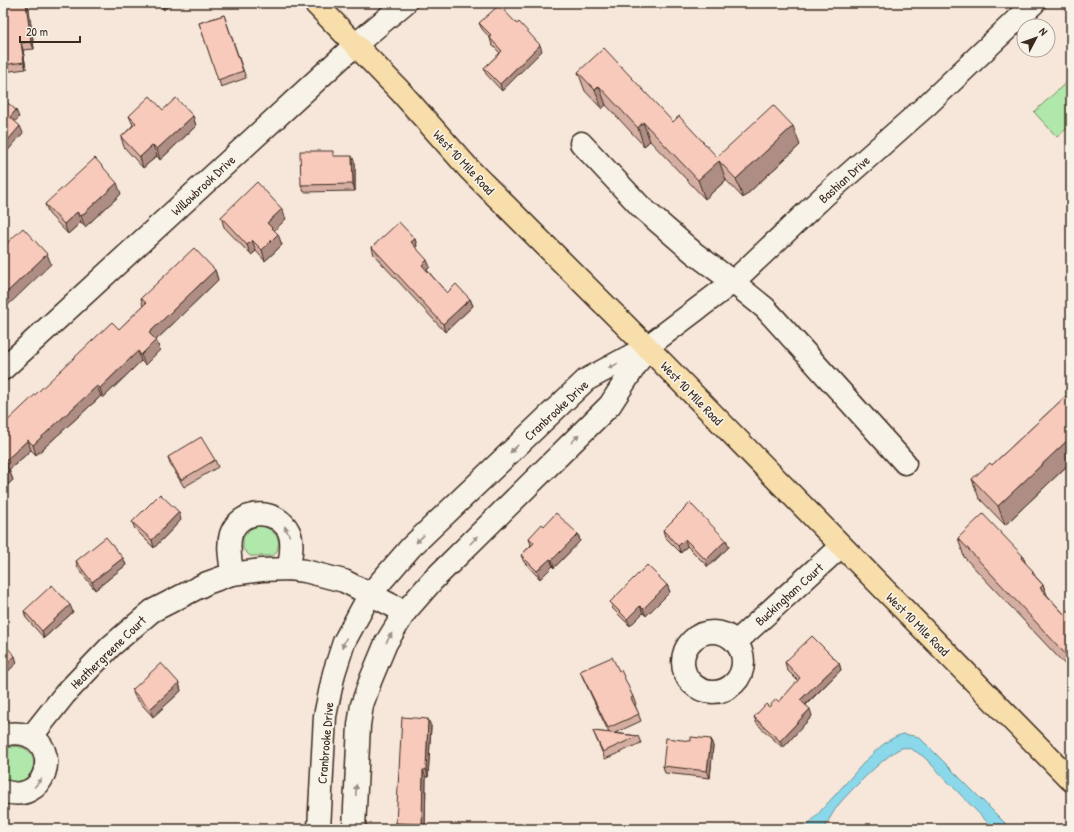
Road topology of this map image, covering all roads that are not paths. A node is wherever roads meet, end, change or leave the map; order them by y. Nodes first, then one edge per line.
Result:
1 (316, 3) edge
2 (405, 3) edge
3 (1034, 3) edge
4 (355, 45) junction
5 (581, 143) dead end
6 (733, 282) junction
7 (647, 348) junction
8 (3, 369) edge
9 (905, 463) dead end
10 (841, 546) junction
11 (289, 569) junction
12 (232, 574) junction
13 (370, 594) junction
14 (405, 612) junction
15 (736, 642) dead end
16 (3, 736) edge
17 (31, 737) junction
18 (1071, 780) edge
19 (3, 791) edge
20 (319, 829) edge
21 (354, 829) edge

1 - 4 main road, West 10 Mile Road
2 - 4 street, Willowbrook Drive
3 - 6 street, Bashian Drive
4 - 7 main road, West 10 Mile Road
4 - 8 street, Willowbrook Drive
5 - 6 street
6 - 7 street, Bashian Drive
6 - 9 street
7 - 10 main road, West 10 Mile Road
7 -> 13 street, Cranbrooke Drive
14 -> 7 street
10 - 15 street, Buckingham Court
10 - 18 main road, West 10 Mile Road
11 - 12 street, Heathergreene Court
11 -> 12 street
11 - 13 street, Heathergreene Court
12 - 17 street, Heathergreene Court
13 - 14 street, Heathergreene Court
13 -> 20 street, Cranbrooke Drive
21 -> 14 street
16 - 17 street
19 -> 17 street

